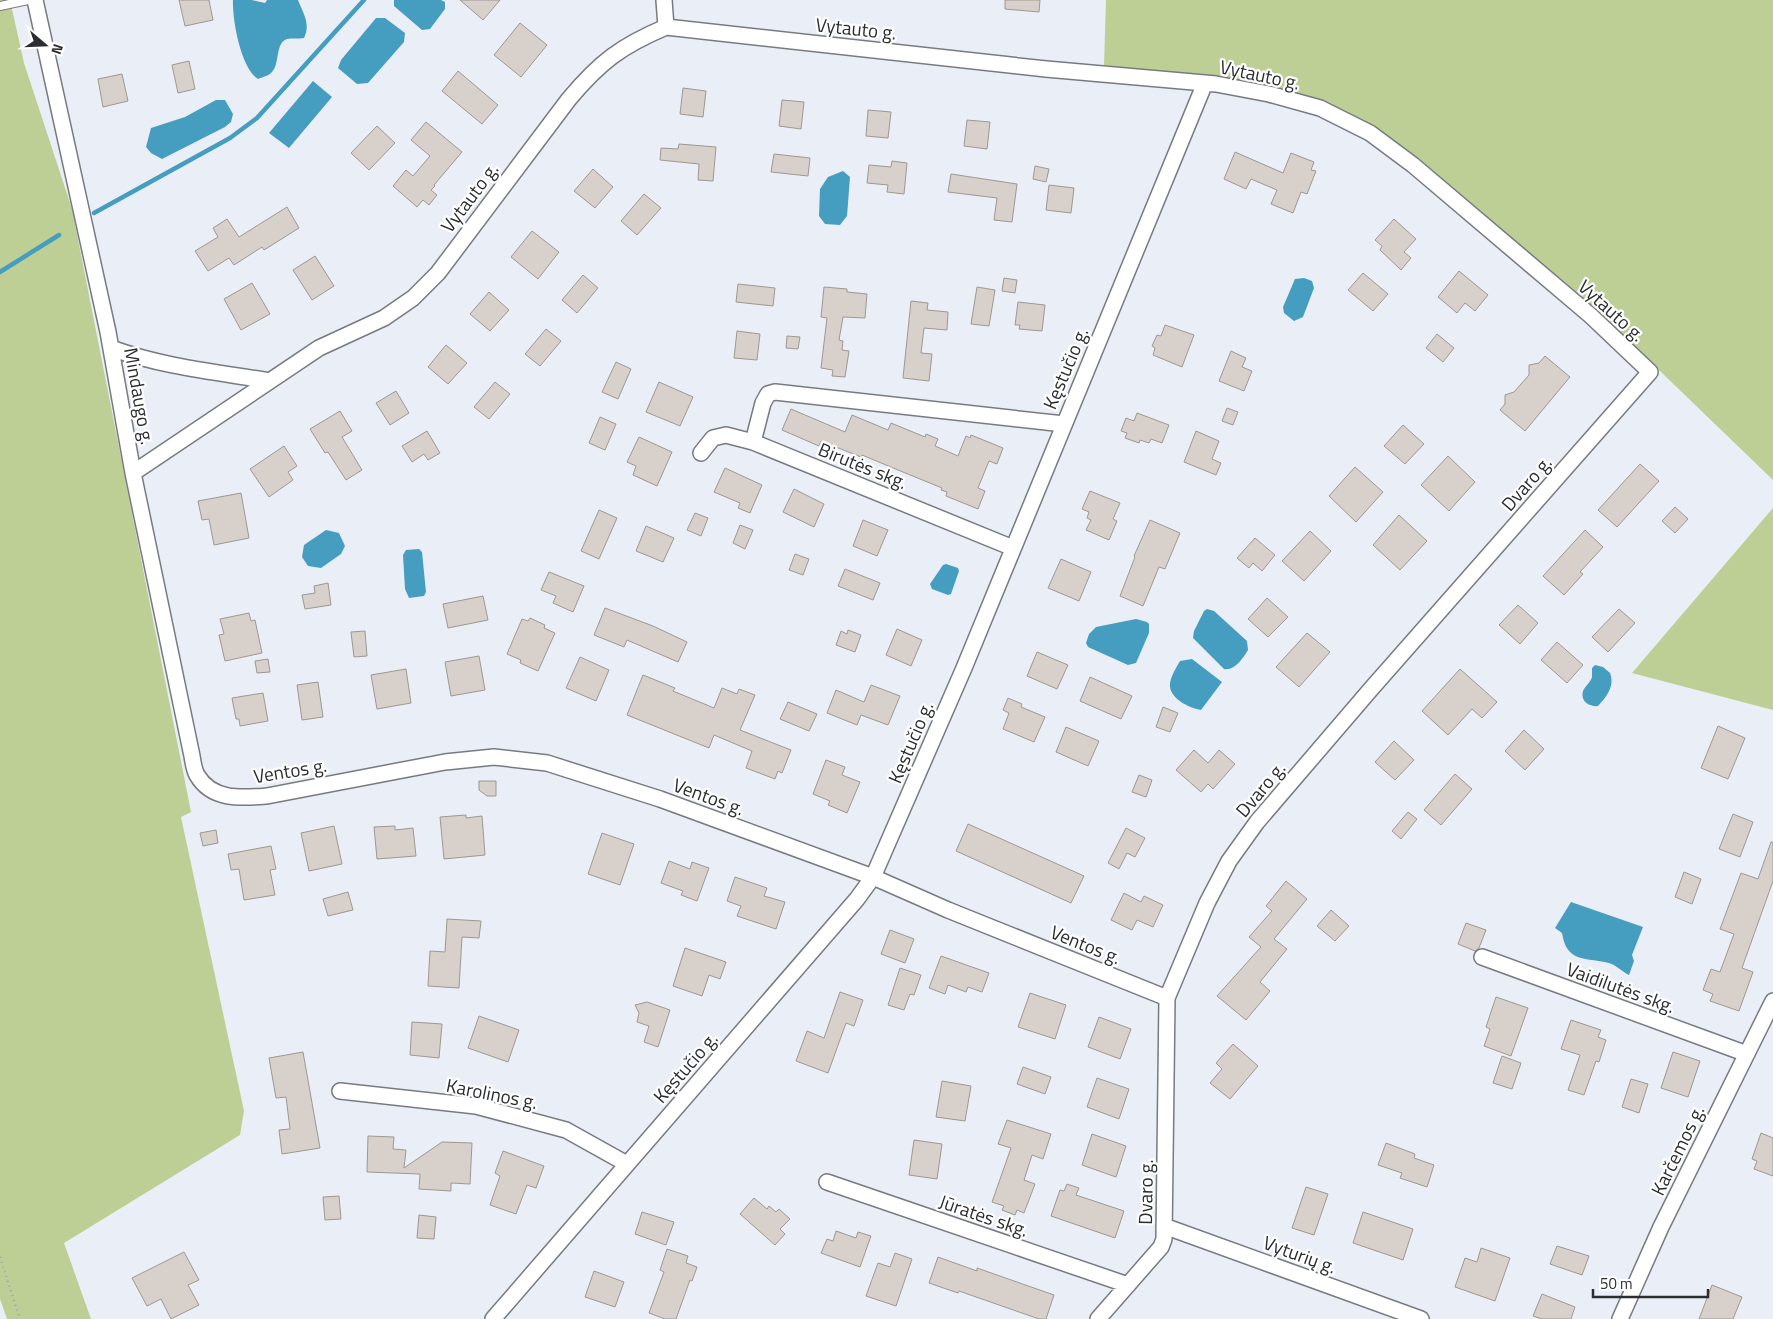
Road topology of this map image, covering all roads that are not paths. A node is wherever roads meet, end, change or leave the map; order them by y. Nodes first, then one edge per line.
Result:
1 (28, 0) edge
2 (35, 0) edge
3 (664, 0) edge
4 (0, 6) edge
5 (666, 27) junction
6 (1204, 83) junction
7 (111, 348) junction
8 (1650, 372) joint
9 (270, 381) junction
10 (1064, 424) junction
11 (753, 442) junction
12 (701, 453) dead end
13 (133, 472) junction
14 (1013, 548) junction
15 (214, 792) joint
16 (872, 877) junction
17 (1482, 957) dead end
18 (1167, 998) junction
19 (1773, 1001) edge
20 (1747, 1054) junction
21 (340, 1091) dead end
22 (627, 1164) junction
23 (827, 1182) dead end
24 (1164, 1226) junction
25 (1128, 1285) junction
26 (493, 1319) edge
27 (1098, 1319) edge
28 (1422, 1319) edge
29 (1620, 1319) edge

1 - 4 lane
2 - 7 street, Mindaugo g.
3 - 5 street
5 - 6 street, Vytauto g.
5 - 9 street, Vytauto g.
6 - 8 street, Vytauto g.
6 - 10 street, Kęstučio g.
7 - 9 street
7 - 13 street, Mindaugo g.
8 - 18 street, Dvaro g.
9 - 13 street, Vytauto g.
10 - 11 street
10 - 14 street, Kęstučio g.
11 - 12 street, Birutės skg.
11 - 14 street, Birutės skg.
13 - 15 street, Mindaugo g.
14 - 16 street, Kęstučio g.
15 - 16 street, Ventos g.
16 - 18 street, Ventos g.
16 - 22 street, Kęstučio g.
17 - 20 street, Vaidilutės skg.
18 - 24 street, Dvaro g.
19 - 20 street, Karčemos g.
20 - 29 street, Karčemos g.
21 - 22 street, Karolinos g.
22 - 26 street, Kęstučio g.
23 - 25 street, Jūratės skg.
24 - 25 street, Dvaro g.
24 - 28 street, Vyturių g.
25 - 27 street, Dvaro g.

